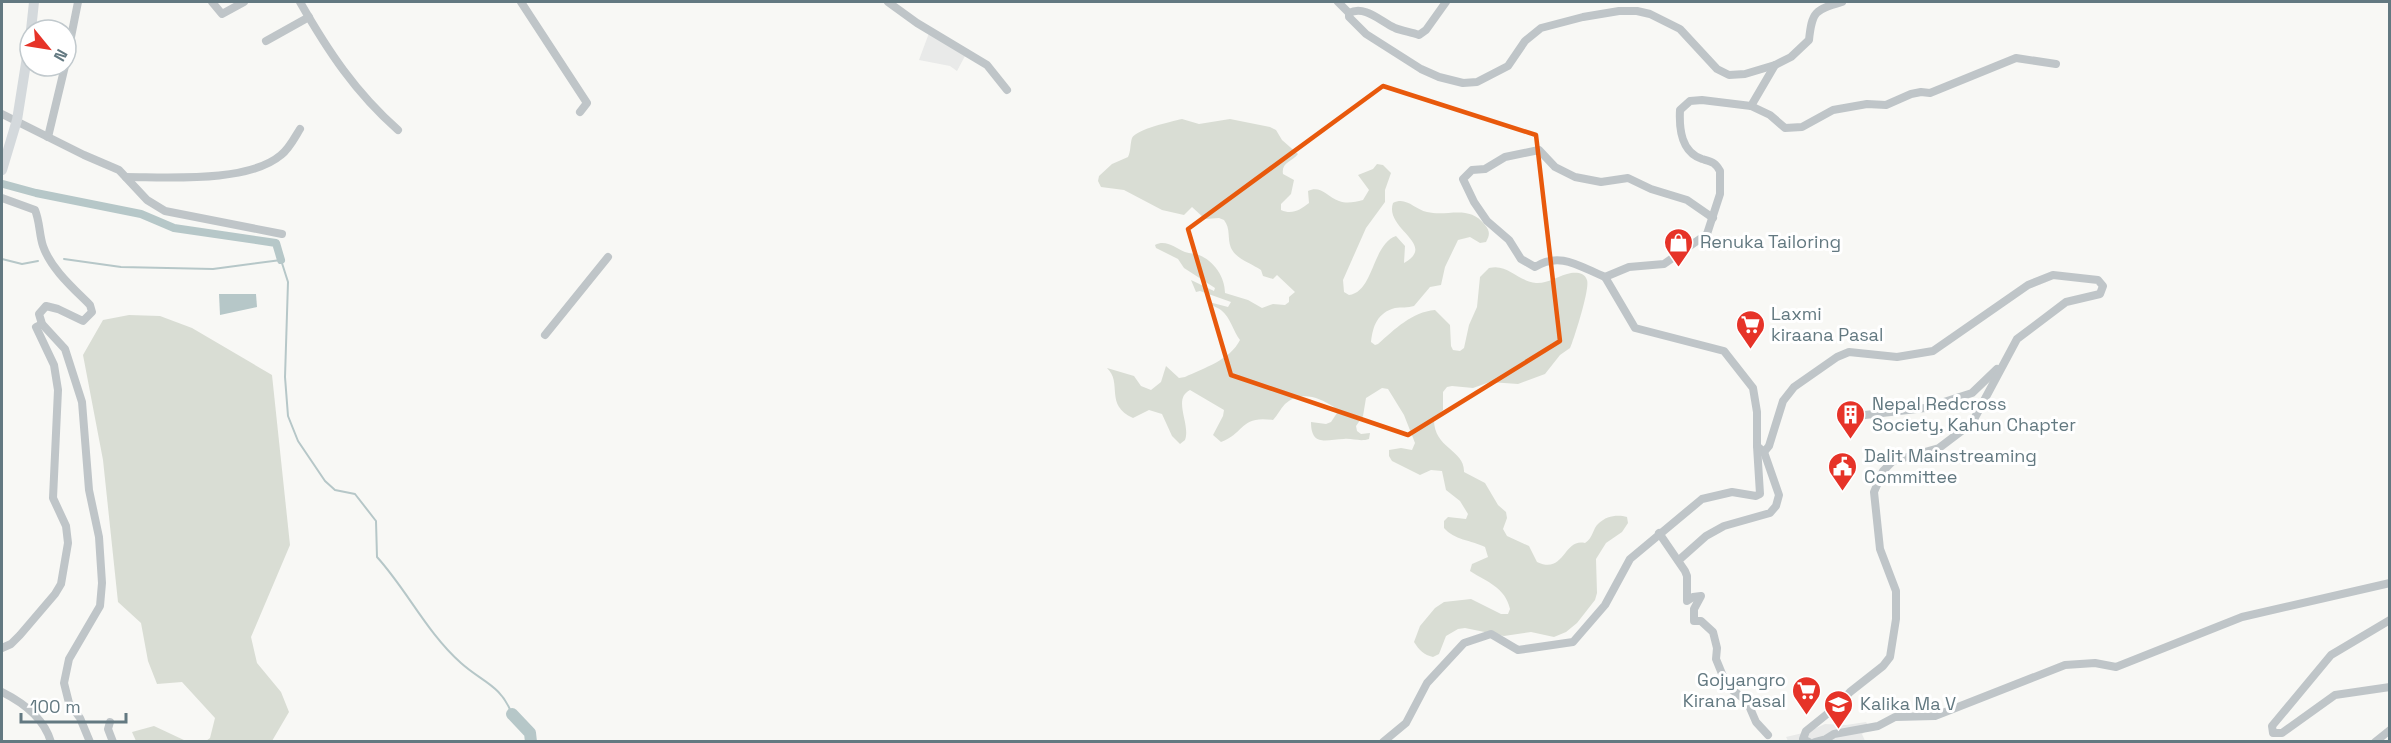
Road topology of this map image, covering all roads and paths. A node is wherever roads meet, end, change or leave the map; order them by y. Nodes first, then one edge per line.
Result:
1 (34, 2) edge
2 (78, 2) edge
3 (212, 2) edge
4 (244, 2) edge
5 (300, 2) edge
6 (521, 2) edge
7 (888, 2) edge
8 (1338, 2) edge
9 (1446, 2) edge
10 (1842, 2) edge
11 (1349, 13) junction
12 (309, 17) junction
13 (32, 18) edge
14 (75, 18) edge
15 (266, 40) dead end
16 (2056, 64) dead end
17 (1775, 65) junction
18 (24, 78) edge
19 (62, 78) edge
20 (1007, 90) dead end
21 (1751, 106) junction
22 (580, 112) dead end
23 (2, 114) edge
24 (17, 120) junction
25 (300, 129) dead end
26 (398, 130) dead end
27 (48, 136) junction
28 (2, 170) edge
29 (126, 177) junction
30 (2, 198) edge
31 (1713, 218) junction
32 (282, 234) dead end
33 (608, 257) dead end
34 (1605, 277) junction
35 (42, 324) junction
36 (545, 335) dead end
37 (2000, 367) junction
38 (1865, 415) dead end
39 (1761, 449) junction
40 (1659, 533) junction
41 (1679, 560) junction
42 (2390, 583) edge
43 (2390, 620) edge
44 (2, 648) edge
45 (2390, 687) edge
46 (2, 692) edge
47 (110, 722) dead end
48 (2390, 730) edge
49 (1768, 735) dead end
50 (51, 741) edge
51 (90, 741) edge
52 (113, 741) edge
53 (1383, 741) edge
54 (1809, 741) edge
55 (1815, 741) edge
56 (2375, 741) edge

1 - 13 main road
2 - 14 street
3 - 4 street
5 - 12 street
6 - 22 street
7 - 20 street
8 - 11 street
9 - 11 street
10 - 17 street
11 - 17 street
12 - 15 street
12 - 26 street
16 - 21 street
17 - 21 street
18 - 24 main road
19 - 27 street
21 - 31 street
23 - 24 street
24 - 27 street
24 - 28 main road
25 - 29 street
27 - 29 street
29 - 32 street
30 - 35 street
31 - 34 street
31 - 34 street
33 - 36 street
34 - 39 street
35 - 44 street
35 - 51 street
37 - 38 street
37 - 39 street
37 - 54 street
39 - 40 street
39 - 41 street
40 - 41 street
40 - 53 street
41 - 49 street
42 - 55 street
43 - 45 street
46 - 50 street
47 - 52 street
48 - 56 street

